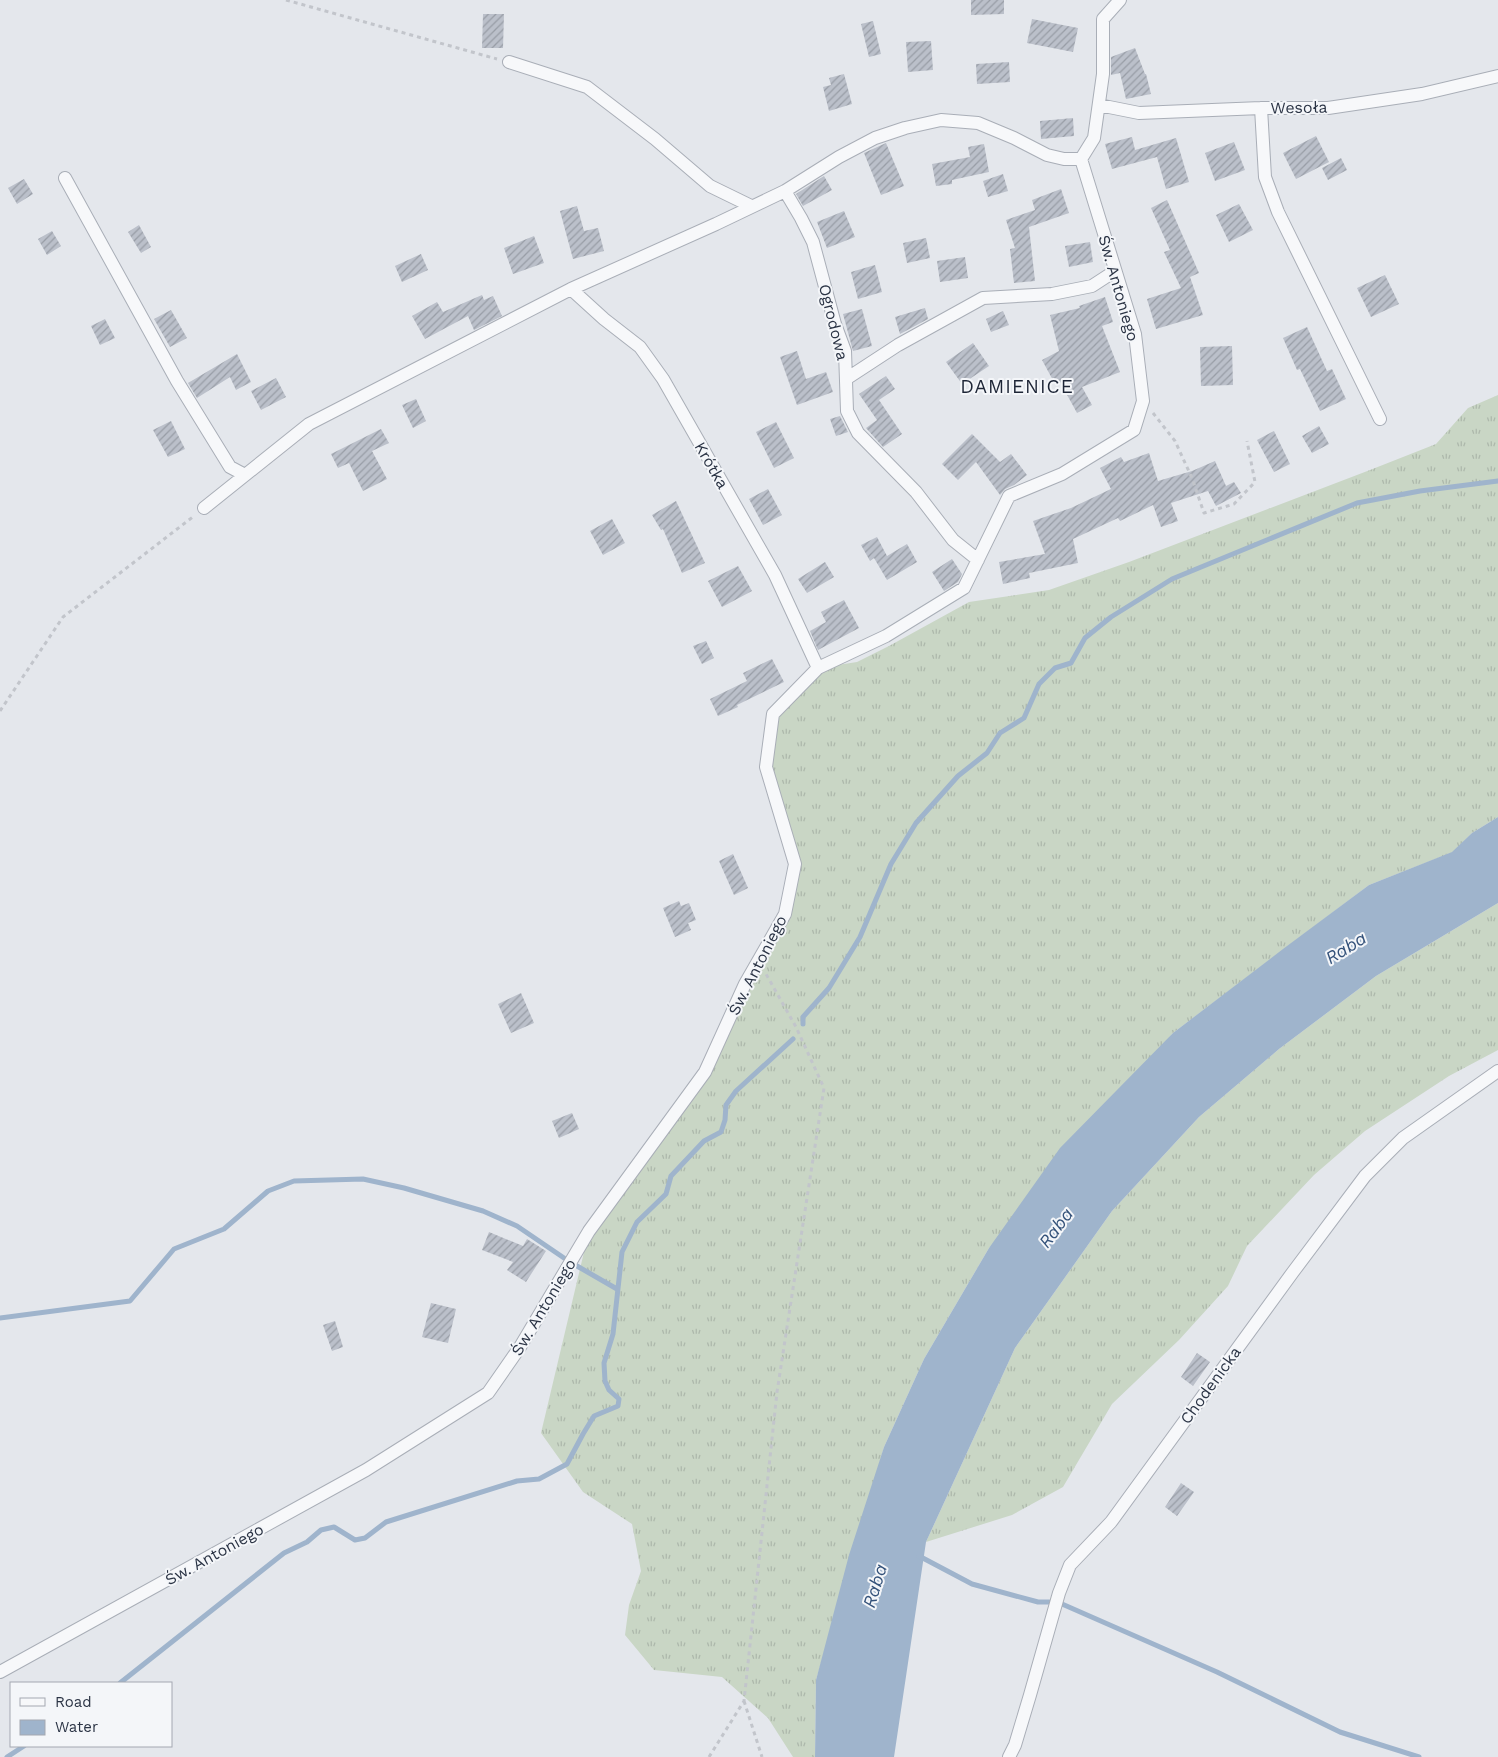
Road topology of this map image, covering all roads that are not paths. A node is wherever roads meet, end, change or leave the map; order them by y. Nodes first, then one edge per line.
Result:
1 (1120, 0) edge
2 (509, 62) road end
3 (1498, 76) edge
4 (1099, 105) junction
5 (1262, 108) junction
6 (1081, 159) junction
7 (64, 178) dead end
8 (785, 190) junction
9 (751, 206) junction
10 (1115, 271) junction
11 (571, 289) junction
12 (846, 379) junction
13 (1380, 418) dead end
14 (245, 475) junction
15 (204, 508) road end
16 (978, 560) junction
17 (818, 668) junction
18 (1498, 1071) edge
19 (0, 1672) edge
20 (1009, 1757) edge

1 - 4 street
2 - 9 street
3 - 5 street, Wesoła
4 - 5 street, Wesoła
4 - 6 street
5 - 13 street
6 - 8 street
6 - 10 street, Św. Antoniego
7 - 14 street
8 - 9 street
8 - 12 street, Ogrodowa
9 - 11 street
10 - 12 street
10 - 16 street, Św. Antoniego
11 - 14 street
11 - 17 street, Krótka
12 - 16 street, Ogrodowa
14 - 15 street
16 - 17 street, Św. Antoniego
17 - 19 street, Św. Antoniego
18 - 20 street, Chodenicka

